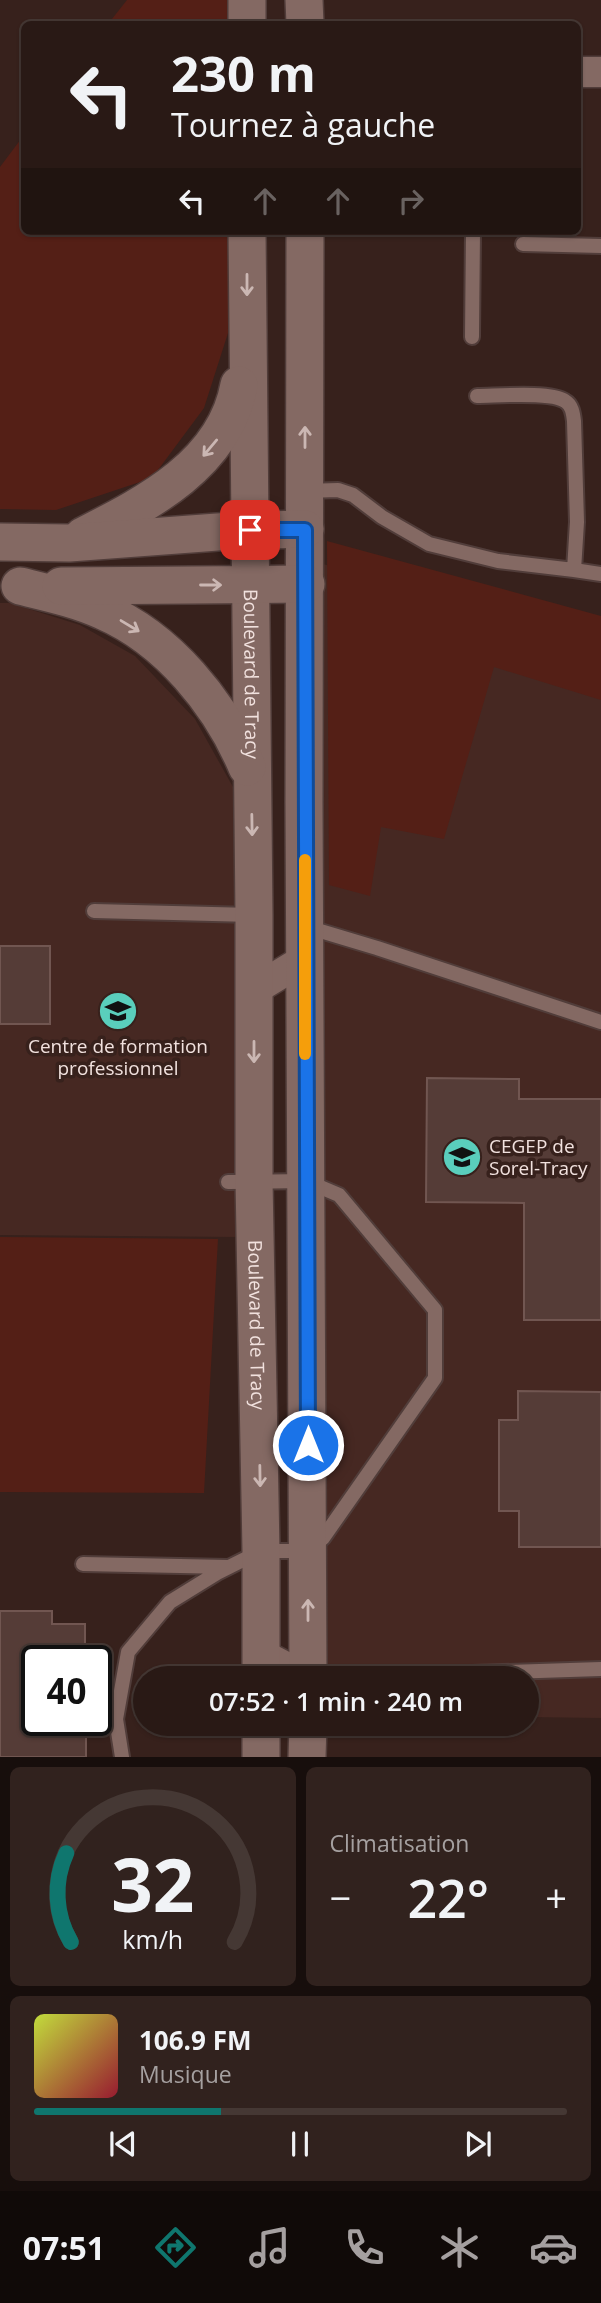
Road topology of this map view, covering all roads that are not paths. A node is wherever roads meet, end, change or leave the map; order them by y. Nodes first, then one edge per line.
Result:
1 (247, 0) edge
2 (304, 0) edge
3 (247, 21) edge
4 (305, 21) edge
5 (581, 72) edge
6 (601, 72) edge
7 (247, 235) edge
8 (305, 235) edge
9 (473, 235) edge
10 (523, 244) dead end
11 (601, 246) edge
12 (472, 337) dead end
13 (247, 339) junction
14 (477, 396) dead end
15 (305, 491) junction
16 (250, 530) junction
17 (305, 530) junction
18 (0, 542) edge
19 (69, 543) junction
20 (574, 570) junction
21 (601, 574) edge
22 (306, 584) junction
23 (249, 585) junction
24 (10, 586) edge
25 (251, 776) junction
26 (94, 911) dead end
27 (254, 915) junction
28 (305, 942) junction
29 (254, 990) junction
30 (601, 1022) edge
31 (306, 1181) junction
32 (241, 1182) junction
33 (308, 1551) junction
34 (245, 1559) junction
35 (83, 1564) dead end
36 (261, 1666) edge
37 (309, 1666) edge
38 (601, 1669) edge
39 (539, 1671) edge
40 (261, 1736) edge
41 (307, 1736) edge
42 (122, 1757) edge
43 (261, 1757) edge
44 (307, 1757) edge

1 - 3 street
2 - 4 street
5 - 6 street
7 -> 13 street, Boulevard de Tracy
15 -> 8 street
9 - 12 lane
10 - 11 lane
13 - 16 street, Boulevard de Tracy
13 -> 19 street
14 - 20 lane
15 - 17 street
15 - 20 lane
16 - 17 street
16 - 19 street
16 - 23 street, Boulevard de Tracy
17 - 22 street
18 - 19 street
20 - 21 lane
22 - 23 street
22 - 28 street
24 -> 23 street
23 - 25 street, Boulevard de Tracy
24 -> 25 street
25 -> 27 street, Boulevard de Tracy
26 - 27 lane
27 - 29 street, Boulevard de Tracy
28 - 29 street
28 - 30 lane
28 - 31 street
29 -> 32 street, Boulevard de Tracy
31 - 32 lane
31 - 33 street
31 - 33 lane
32 -> 34 street, Boulevard de Tracy
33 - 34 lane
37 -> 33 street
34 - 35 lane
34 - 36 street, Boulevard de Tracy
34 - 42 lane
38 - 39 lane
40 - 43 street
41 - 44 street

